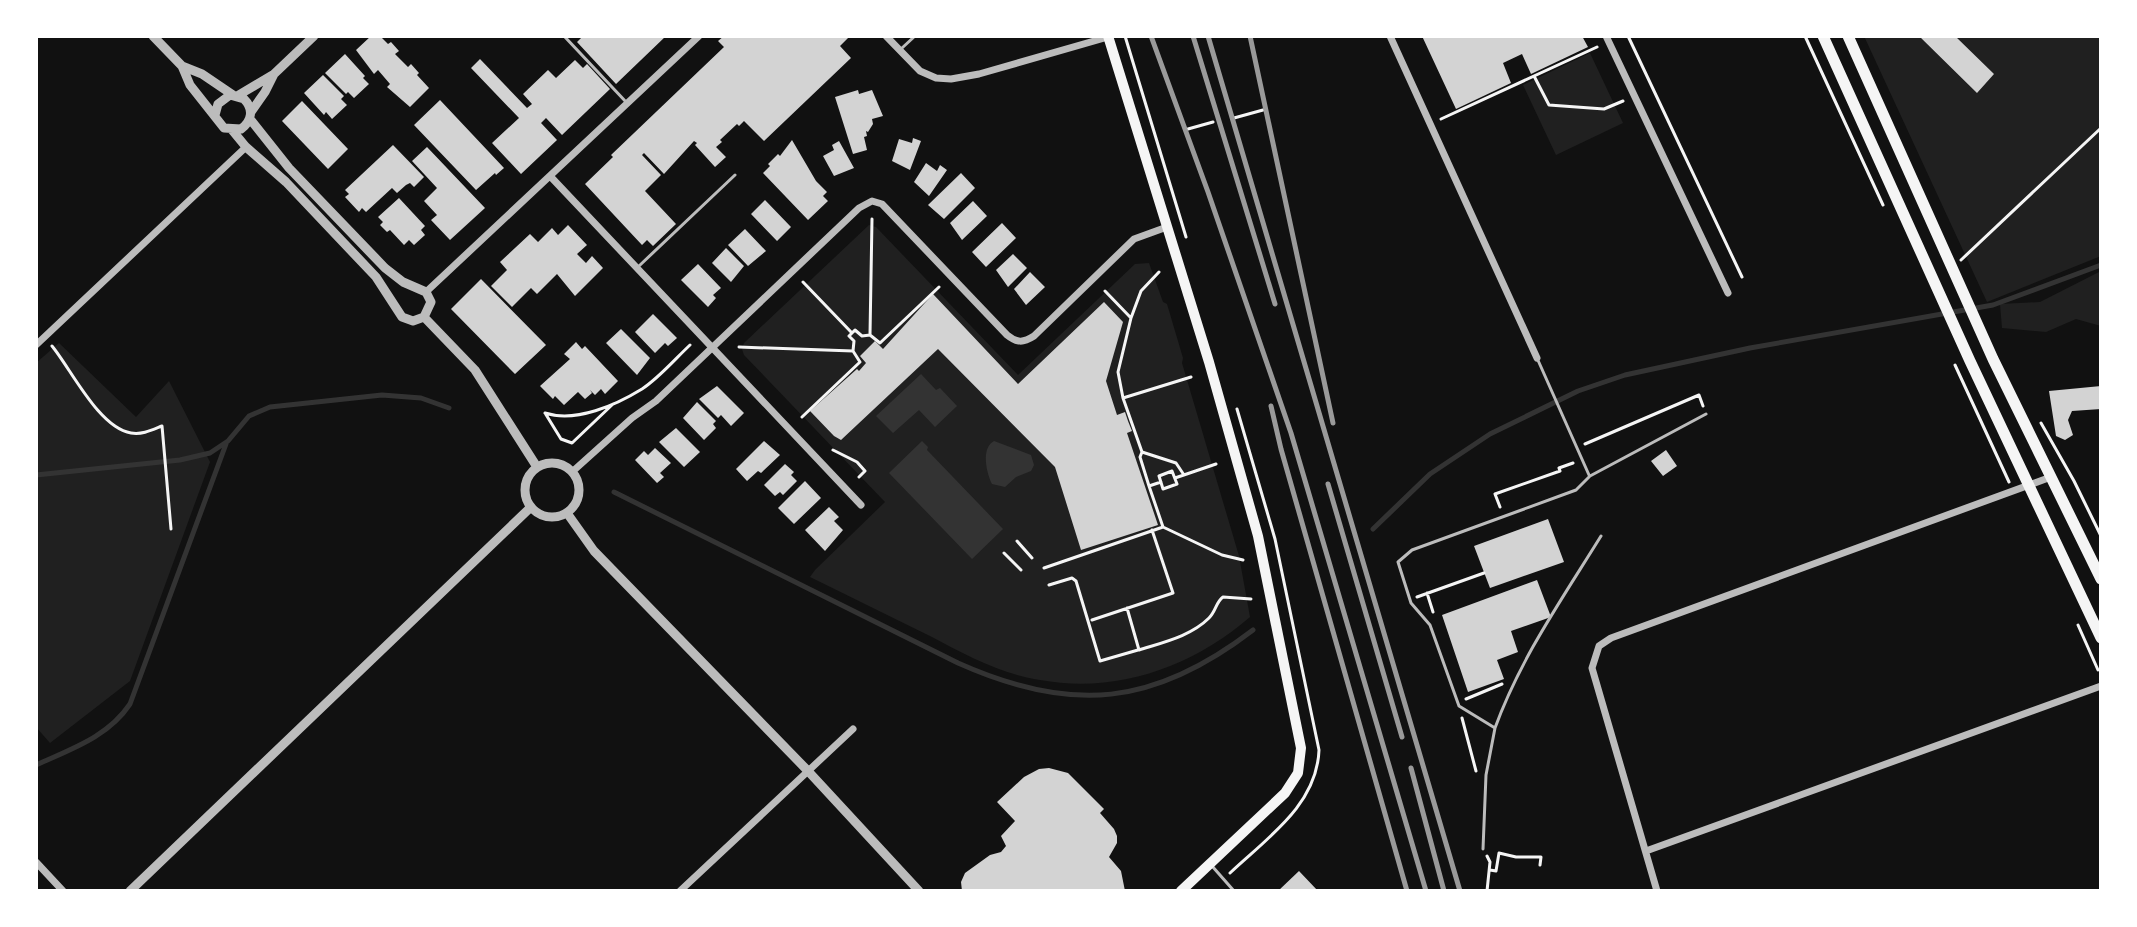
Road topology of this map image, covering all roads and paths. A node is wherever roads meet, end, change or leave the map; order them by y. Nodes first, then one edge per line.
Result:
1 (153, 36) edge
2 (314, 36) edge
3 (564, 36) edge
4 (699, 36) edge
5 (886, 36) edge
6 (915, 36) edge
7 (1108, 36) edge
8 (1390, 36) edge
9 (1628, 36) edge
10 (1805, 36) edge
11 (1823, 36) edge
12 (1848, 36) edge
13 (1607, 39) edge
14 (899, 50) junction
15 (182, 66) junction
16 (274, 74) junction
17 (1534, 76) junction
18 (1634, 95) junction
19 (235, 96) junction
20 (627, 103) junction
21 (1263, 110) dead end
22 (215, 115) junction
23 (250, 115) junction
24 (1234, 118) dead end
25 (1213, 122) dead end
26 (1430, 124) junction
27 (2101, 128) edge
28 (1188, 129) dead end
29 (232, 130) junction
30 (246, 147) junction
31 (735, 175) dead end
32 (550, 176) junction
33 (1885, 209) dead end
34 (872, 219) dead end
35 (1167, 227) junction
36 (1960, 260) dead end
37 (637, 269) junction
38 (1159, 272) dead end
39 (1742, 277) dead end
40 (803, 282) dead end
41 (411, 286) junction
42 (939, 287) dead end
43 (1105, 291) dead end
44 (426, 292) junction
45 (1728, 293) dead end
46 (396, 307) junction
47 (424, 317) junction
48 (1131, 318) junction
49 (852, 333) junction
50 (870, 335) junction
51 (44, 337) junction
52 (36, 345) edge
53 (690, 345) dead end
54 (710, 347) junction
55 (739, 347) dead end
56 (853, 351) junction
57 (1537, 358) joint
58 (1953, 359) dead end
59 (1191, 377) dead end
60 (1123, 398) junction
61 (617, 401) junction
62 (2034, 411) dead end
63 (1706, 414) joint
64 (802, 417) dead end
65 (833, 450) dead end
66 (1142, 452) junction
67 (1582, 459) junction
68 (1216, 464) dead end
69 (537, 467) junction
70 (572, 472) junction
71 (2005, 474) dead end
72 (1184, 475) junction
73 (1590, 476) junction
74 (859, 477) dead end
75 (2051, 477) junction
76 (1149, 486) junction
77 (2029, 486) junction
78 (861, 505) dead end
79 (531, 507) junction
80 (1500, 508) dead end
81 (567, 513) junction
82 (1163, 527) junction
83 (171, 529) dead end
84 (1152, 530) junction
85 (1601, 536) dead end
86 (2101, 536) edge
87 (1017, 541) dead end
88 (1004, 553) dead end
89 (1032, 558) dead end
90 (1243, 560) dead end
91 (1044, 568) dead end
92 (1021, 570) dead end
93 (1484, 573) dead end
94 (2101, 579) edge
95 (1049, 585) dead end
96 (1412, 593) dead end
97 (1427, 593) junction
98 (1251, 599) dead end
99 (1127, 608) junction
100 (1092, 620) dead end
101 (1436, 621) dead end
102 (2101, 638) edge
103 (1139, 650) junction
104 (1509, 672) dead end
105 (2101, 686) edge
106 (1462, 688) dead end
107 (1467, 699) junction
108 (1464, 709) junction
109 (1495, 728) junction
110 (853, 729) dead end
111 (808, 771) junction
112 (1476, 771) dead end
113 (1483, 849) joint
114 (1646, 851) junction
115 (36, 862) edge
116 (1210, 864) junction
117 (1540, 865) dead end
118 (1490, 870) junction
119 (63, 891) edge
120 (130, 891) edge
121 (680, 891) edge
122 (919, 891) edge
123 (1181, 891) edge
124 (1234, 891) edge
125 (1487, 891) edge
126 (1657, 891) edge

1 - 15 street
2 - 16 street
3 - 20 lane
4 - 20 street
5 - 14 street
6 - 14 lane
7 - 14 street
7 - 35 main road
8 - 26 street
9 - 39 path
10 - 33 path
11 - 77 highway
12 - 75 highway
13 - 17 path
13 - 18 street
15 - 19 street
15 - 22 street
16 - 19 street
16 - 23 street
17 - 18 path
17 - 26 path
18 - 45 street
19 - 22 street
19 - 23 street
20 - 32 street
21 - 24 path
22 - 29 street
23 - 29 street
23 - 41 street
25 - 28 path
26 - 57 street
27 - 36 path
29 - 30 street
30 - 46 street
30 - 51 street
31 - 37 lane
32 - 37 street
32 - 44 street
34 - 50 path
35 - 54 street
35 - 116 main road
37 - 54 street
38 - 48 path
40 - 49 path
41 - 44 street
41 - 46 street
42 - 50 path
43 - 48 path
44 - 47 street
46 - 47 street
47 - 69 street
48 - 60 path
49 - 50 path
49 - 56 path
51 - 52 street
51 - 83 path
53 - 61 path
54 - 70 street
54 - 78 street
55 - 56 path
56 - 64 path
57 - 67 lane
58 - 71 path
59 - 60 path
60 - 66 path
61 - 61 path
62 - 86 path
63 - 67 path
63 - 73 lane
65 - 74 path
66 - 72 path
66 - 76 path
67 - 73 lane
67 - 80 path
68 - 72 path
69 - 70 street
69 - 79 street
70 - 81 street
72 - 76 path
73 - 108 lane
75 - 77 street
75 - 94 highway
76 - 82 path
77 - 102 highway
77 - 114 street
79 - 81 street
79 - 120 street
81 - 111 street
82 - 84 path
82 - 90 path
84 - 91 path
84 - 99 path
85 - 109 lane
87 - 89 path
88 - 92 path
93 - 97 path
95 - 103 path
96 - 97 path
97 - 101 path
98 - 103 path
99 - 100 path
99 - 103 path
104 - 107 path
105 - 114 street
106 - 107 path
107 - 108 path
108 - 109 lane
108 - 112 path
109 - 113 lane
110 - 111 street
111 - 121 street
111 - 122 street
113 - 118 path
114 - 126 street
115 - 119 street
116 - 123 main road
116 - 124 lane
117 - 118 path
118 - 125 path

